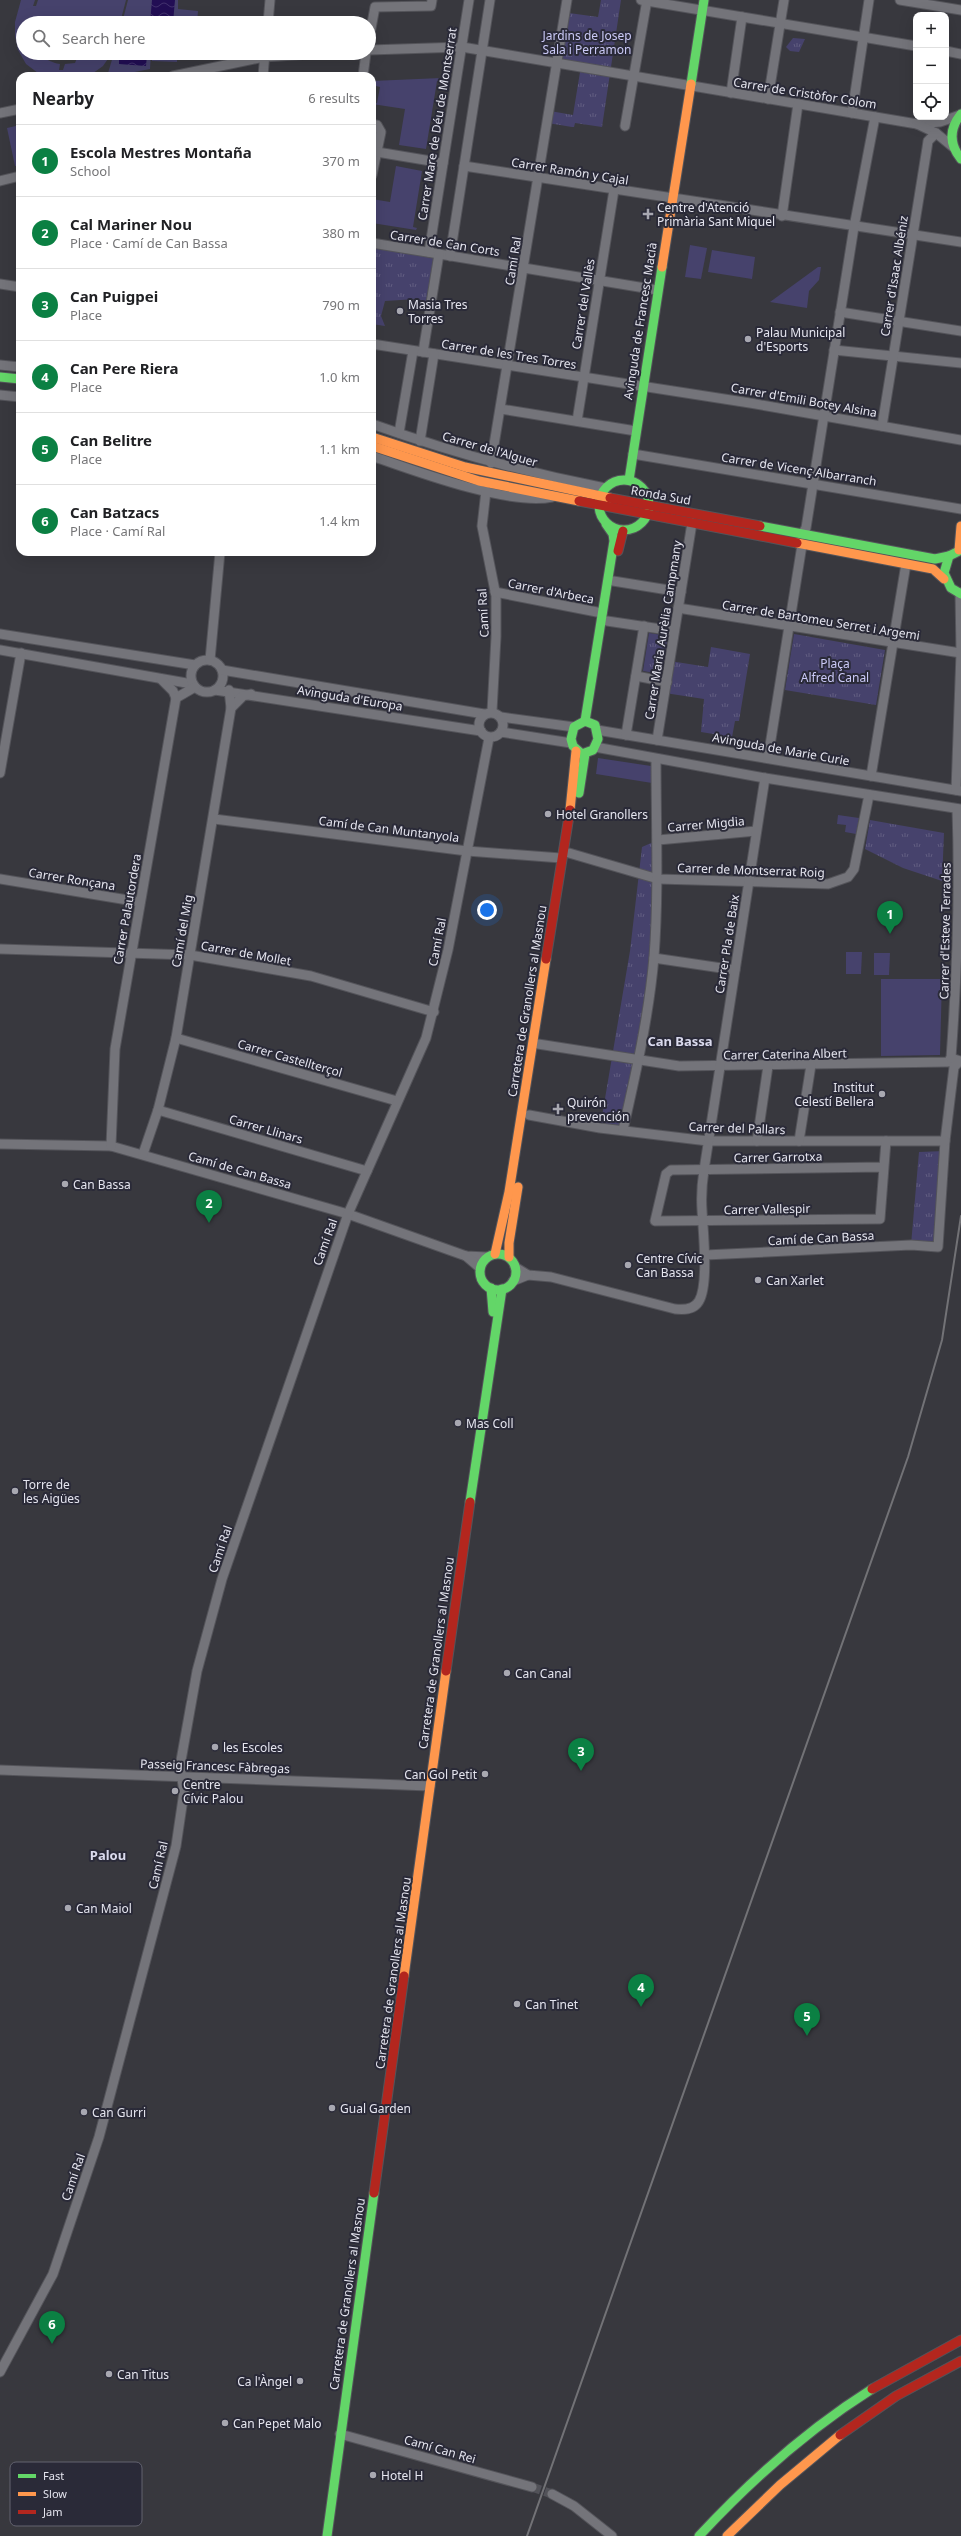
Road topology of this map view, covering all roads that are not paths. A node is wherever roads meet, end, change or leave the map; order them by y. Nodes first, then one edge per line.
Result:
1 (270, 0) edge
2 (469, 0) edge
3 (490, 0) edge
4 (567, 0) edge
5 (645, 0) edge
6 (704, 0) edge
7 (784, 0) edge
8 (869, 0) edge
9 (900, 0) edge
10 (431, 3) edge
11 (961, 10) edge
12 (702, 11) junction
13 (269, 16) edge
14 (373, 16) edge
15 (742, 17) junction
16 (779, 24) junction
17 (864, 38) junction
18 (913, 46) edge
19 (462, 47) junction
20 (376, 50) edge
21 (482, 50) junction
22 (949, 52) edge
23 (961, 54) edge
24 (242, 60) edge
25 (264, 60) edge
26 (365, 60) edge
27 (558, 62) junction
28 (190, 72) edge
29 (263, 72) edge
30 (364, 72) edge
31 (633, 75) junction
32 (690, 85) junction
33 (731, 93) junction
34 (768, 99) junction
35 (798, 104) junction
36 (16, 109) edge
37 (0, 113) edge
38 (852, 113) junction
39 (960, 115) edge
40 (875, 117) junction
41 (917, 124) junction
42 (376, 125) edge
43 (625, 126) dead end
44 (936, 134) junction
45 (953, 147) junction
46 (377, 152) junction
47 (376, 157) edge
48 (961, 158) edge
49 (443, 163) junction
50 (464, 166) junction
51 (16, 177) edge
52 (538, 178) junction
53 (0, 181) edge
54 (614, 190) junction
55 (672, 200) junction
56 (782, 216) junction
57 (854, 227) junction
58 (912, 235) junction
59 (961, 242) edge
60 (376, 244) edge
61 (429, 252) junction
62 (439, 254) junction
63 (450, 256) junction
64 (524, 268) junction
65 (598, 280) junction
66 (0, 284) edge
67 (16, 286) edge
68 (657, 290) junction
69 (840, 312) junction
70 (898, 322) junction
71 (961, 331) edge
72 (376, 345) edge
73 (834, 350) junction
74 (413, 351) junction
75 (423, 352) junction
76 (434, 354) junction
77 (894, 355) junction
78 (961, 363) edge
79 (0, 365) edge
80 (16, 367) edge
81 (508, 367) junction
82 (0, 377) edge
83 (583, 378) junction
84 (16, 379) edge
85 (642, 387) junction
86 (0, 388) edge
87 (16, 390) edge
88 (0, 395) edge
89 (16, 397) edge
90 (501, 408) junction
91 (823, 415) junction
92 (577, 421) junction
93 (376, 425) edge
94 (882, 426) junction
95 (636, 431) junction
96 (398, 433) junction
97 (376, 438) edge
98 (961, 440) edge
99 (420, 441) junction
100 (376, 447) edge
101 (633, 454) junction
102 (376, 457) edge
103 (491, 463) junction
104 (629, 480) junction
105 (812, 483) junction
106 (486, 491) junction
107 (602, 492) junction
108 (554, 497) junction
109 (649, 505) junction
110 (598, 506) junction
111 (961, 508) edge
112 (647, 515) junction
113 (692, 523) junction
114 (606, 524) junction
115 (961, 526) edge
116 (623, 531) junction
117 (802, 534) junction
118 (802, 545) junction
119 (960, 550) edge
120 (220, 556) edge
121 (949, 556) junction
122 (906, 564) junction
123 (944, 579) junction
124 (613, 581) junction
125 (495, 592) junction
126 (681, 592) junction
127 (960, 594) edge
128 (678, 608) junction
129 (605, 617) junction
130 (644, 626) junction
131 (790, 627) junction
132 (674, 631) junction
133 (0, 634) edge
134 (892, 643) junction
135 (0, 650) edge
136 (20, 653) junction
137 (961, 653) edge
138 (210, 660) junction
139 (194, 665) junction
140 (222, 670) junction
141 (636, 676) junction
142 (158, 678) junction
143 (667, 682) junction
144 (193, 685) junction
145 (216, 690) junction
146 (228, 690) junction
147 (251, 694) junction
148 (176, 698) junction
149 (231, 708) junction
150 (488, 712) junction
151 (501, 718) junction
152 (591, 724) junction
153 (574, 727) junction
154 (481, 731) junction
155 (501, 732) junction
156 (626, 735) junction
157 (489, 738) junction
158 (657, 740) junction
159 (574, 747) junction
160 (595, 747) junction
161 (585, 754) junction
162 (768, 758) junction
163 (656, 759) junction
164 (0, 773) edge
165 (871, 776) junction
166 (765, 778) junction
167 (959, 791) edge
168 (869, 795) junction
169 (959, 809) edge
170 (214, 819) junction
171 (756, 832) junction
172 (658, 840) junction
173 (467, 851) junction
174 (569, 853) junction
175 (561, 858) junction
176 (0, 879) edge
177 (658, 879) junction
178 (749, 882) junction
179 (140, 902) junction
180 (0, 949) edge
181 (132, 952) junction
182 (190, 955) junction
183 (654, 958) junction
184 (735, 970) junction
185 (434, 1012) junction
186 (176, 1038) junction
187 (538, 1044) junction
188 (638, 1061) junction
189 (953, 1062) junction
190 (811, 1065) junction
191 (768, 1066) junction
192 (720, 1067) junction
193 (397, 1101) junction
194 (158, 1110) junction
195 (529, 1115) junction
196 (624, 1130) junction
197 (708, 1141) junction
198 (757, 1141) junction
199 (799, 1141) junction
200 (886, 1141) junction
201 (945, 1141) junction
202 (0, 1144) edge
203 (110, 1146) junction
204 (143, 1154) junction
205 (884, 1168) junction
206 (704, 1170) junction
207 (367, 1171) junction
208 (348, 1214) junction
209 (655, 1221) joint
210 (703, 1222) junction
211 (938, 1247) joint
212 (705, 1255) junction
213 (466, 1256) junction
214 (491, 1256) junction
215 (509, 1257) junction
216 (515, 1267) junction
217 (480, 1268) junction
218 (528, 1275) junction
219 (513, 1281) junction
220 (491, 1288) junction
221 (502, 1289) junction
222 (483, 1414) junction
223 (0, 1770) edge
224 (180, 1776) junction
225 (430, 1786) junction
226 (961, 2340) edge
227 (961, 2361) edge
228 (0, 2372) edge
229 (340, 2434) junction
230 (532, 2488) tunnel mouth
231 (552, 2494) tunnel mouth
232 (327, 2536) edge
233 (612, 2536) edge
234 (699, 2536) edge
235 (727, 2536) edge

1 - 13 street
2 - 19 street, Carrer Mare de Déu de Montserrat
3 - 21 street
4 - 27 street, Camí Ral
5 - 12 street
5 - 31 street
6 - 12 main road, Avinguda de Francesc Macià
7 - 16 street
8 - 17 street
9 - 11 street
10 - 14 street
12 - 15 street
12 - 32 main road, Avinguda de Francesc Macià
15 - 16 street
15 - 33 street
16 - 17 street
16 - 34 street
17 - 18 street
17 - 38 street
19 - 20 street, Carrer de Cristòfor Colom
19 - 21 street, Carrer de Cristòfor Colom
19 - 49 street, Carrer Mare de Déu de Montserrat
21 - 27 street, Carrer de Cristòfor Colom
21 - 50 street
22 - 23 street
24 - 28 street
25 - 29 street
26 - 30 street
27 - 31 street, Carrer de Cristòfor Colom
27 - 52 street, Camí Ral
31 - 32 street, Carrer de Cristòfor Colom
31 - 43 street
32 - 33 street, Carrer de Cristòfor Colom
32 - 55 main road, Avinguda de Francesc Macià
33 - 34 street, Carrer de Cristòfor Colom
34 - 35 street, Carrer de Cristòfor Colom
35 - 38 street, Carrer de Cristòfor Colom
35 - 56 street
36 - 37 street
38 - 40 street, Carrer de Cristòfor Colom
39 - 41 street, Carrer de Cristòfor Colom
39 - 45 main road
40 - 41 street, Carrer de Cristòfor Colom
40 - 57 street
41 - 44 street, Carrer de Cristòfor Colom
42 - 46 street
44 - 45 street, Carrer de Cristòfor Colom
44 - 58 street, Carrer d'Isaac Albéniz
45 - 48 main road
46 - 47 street
46 - 49 street
49 - 61 street, Carrer Mare de Déu de Montserrat
50 - 52 street, Carrer Ramón y Cajal
50 - 63 street
51 - 53 street
52 - 54 street, Carrer Ramón y Cajal
52 - 64 street, Camí Ral
54 - 55 street, Carrer Ramón y Cajal
54 - 65 street, Carrer del Vallès
55 - 56 street, Carrer Ramón y Cajal
55 - 68 main road, Avinguda de Francesc Macià
56 - 57 street, Carrer Ramón y Cajal
57 - 58 street, Carrer Ramón y Cajal
57 - 69 street
58 - 59 street, Carrer Ramón y Cajal
58 - 70 street, Carrer d'Isaac Albéniz
60 - 61 street, Carrer de Can Corts
61 - 62 street, Carrer de Can Corts
62 - 63 street, Carrer de Can Corts
62 - 75 street
63 - 64 street, Carrer de Can Corts
64 - 65 street, Carrer de Can Corts
64 - 81 street, Camí Ral
65 - 68 street, Carrer de Can Corts
65 - 83 street, Carrer del Vallès
66 - 67 street
68 - 85 main road, Avinguda de Francesc Macià
69 - 70 street
69 - 73 street
70 - 71 street
70 - 77 street, Carrer d'Isaac Albéniz
72 - 74 street, Carrer de les Tres Torres
73 - 77 street
73 - 91 street
74 - 75 street, Carrer de les Tres Torres
74 - 96 street
75 - 76 street, Carrer de les Tres Torres
76 - 81 street, Carrer de les Tres Torres
76 - 99 street
77 - 78 street
77 - 94 street, Carrer d'Isaac Albéniz
79 - 80 street
81 - 83 street, Carrer de les Tres Torres
81 - 90 street, Camí Ral
82 - 84 main road
83 - 85 street, Carrer de les Tres Torres
83 - 92 street, Carrer del Vallès
85 - 91 street, Carrer d'Emili Botey Alsina
85 - 95 main road, Avinguda de Francesc Macià
86 - 87 main road
88 - 89 street
90 - 92 street
90 - 103 street, Camí Ral
91 - 94 street, Carrer d'Emili Botey Alsina
91 - 105 street
92 - 95 street
93 - 96 street, Carrer de l'Alguer
94 - 98 street, Carrer d'Emili Botey Alsina
95 - 101 main road, Avinguda de Francesc Macià
96 - 99 street, Carrer de l'Alguer
97 - 107 main road, Ronda Sud
99 - 103 street, Carrer de l'Alguer
100 - 108 main road, Ronda Sud
101 - 104 main road, Avinguda de Francesc Macià
101 - 105 street, Carrer de Vicenç Albarranch
102 - 106 street
103 - 107 street, Carrer de l'Alguer
104 - 107 main road
104 - 109 main road
105 - 111 street, Carrer de Vicenç Albarranch
105 - 117 street
106 - 108 street
106 - 125 street, Camí Ral
107 - 109 main road, Ronda Sud
107 - 110 main road
108 - 110 main road, Ronda Sud
109 - 112 main road
109 - 117 main road, Ronda Sud
110 - 112 main road, Ronda Sud
110 - 114 main road
112 - 113 main road, Ronda Sud
112 - 116 main road
113 - 118 main road, Ronda Sud
113 - 126 street, Carrer Maria Aurèlia Campmany
114 - 116 main road
114 - 129 main road
115 - 119 main road
116 - 124 main road
117 - 121 main road, Ronda Sud
118 - 122 main road, Ronda Sud
118 - 131 street
119 - 121 main road
120 - 138 street
121 - 123 main road
122 - 123 main road, Ronda Sud
122 - 134 street
123 - 127 main road, Ronda Sud
124 - 126 street
124 - 129 main road
125 - 129 street, Carrer d'Arbeca
125 - 150 street, Camí Ral
126 - 128 street, Carrer Maria Aurèlia Campmany
127 - 137 street
128 - 131 street, Carrer de Bartomeu Serret i Argemi
128 - 132 street, Carrer Maria Aurèlia Campmany
129 - 130 street, Carrer d'Arbeca
129 - 152 main road
130 - 132 street, Carrer d'Arbeca
130 - 141 street
131 - 134 street, Carrer de Bartomeu Serret i Argemi
131 - 162 street
132 - 143 street, Carrer Maria Aurèlia Campmany
133 - 139 street
134 - 137 street, Carrer de Bartomeu Serret i Argemi
134 - 165 street
135 - 136 street
136 - 142 street
136 - 164 street
137 - 167 street
138 - 139 street
138 - 140 street
139 - 144 street
140 - 145 street
140 - 150 street, Avinguda d'Europa
141 - 143 street
141 - 156 street
142 - 144 street
142 - 148 street
143 - 158 street, Carrer Maria Aurèlia Campmany
144 - 145 street
144 - 148 street
145 - 146 street, Avinguda d'Europa
146 - 147 street, Avinguda d'Europa
146 - 149 street, Camí del Mig
147 - 149 street
147 - 154 street, Avinguda d'Europa
148 - 179 street, Carrer Palautordera
149 - 170 street, Camí del Mig
150 - 151 street
150 - 154 street
151 - 153 street
151 - 155 street
152 - 153 main road
152 - 156 street, Avinguda de Marie Curie
152 - 160 main road
153 - 159 main road, Carretera de Granollers al Masnou
154 - 157 street
155 - 157 street
155 - 159 street
156 - 158 street, Avinguda de Marie Curie
157 - 173 street, Camí Ral
158 - 162 street, Avinguda de Marie Curie
159 - 161 main road
159 - 175 main road, Carretera de Granollers al Masnou
160 - 161 main road
160 - 163 street
161 - 174 main road, Carretera de Granollers al Masnou
162 - 165 street, Avinguda de Marie Curie
163 - 166 street
163 - 172 street
165 - 167 street, Avinguda de Marie Curie
166 - 168 street
166 - 171 street, Carrer Pla de Baix
168 - 169 street
168 - 178 street, Carrer de Montserrat Roig
169 - 189 street, Carrer d'Esteve Terrades
170 - 173 street, Camí de Can Muntanyola
170 - 182 street, Camí del Mig
171 - 172 street, Carrer Migdia
171 - 178 street, Carrer Pla de Baix
172 - 177 street
173 - 175 street, Camí de Can Muntanyola
173 - 185 street, Camí Ral
174 - 177 street, Carrer de Montserrat Roig
174 - 187 main road, Carretera de Granollers al Masnou
175 - 214 main road, Carretera de Granollers al Masnou
176 - 179 street, Carrer Ronçana
177 - 178 street, Carrer de Montserrat Roig
177 - 183 street
178 - 184 street, Carrer Pla de Baix
179 - 181 street, Carrer Palautordera
180 - 181 street, Carrer de Mollet
181 - 182 street, Carrer de Mollet
181 - 203 street, Carrer Palautordera
182 - 185 street, Carrer de Mollet
182 - 186 street, Camí del Mig
183 - 184 street
183 - 188 street
184 - 192 street, Carrer Pla de Baix
185 - 193 street, Camí Ral
186 - 193 street, Carrer Castellterçol
186 - 194 street, Camí del Mig
187 - 188 street, Carrer Caterina Albert
187 - 195 main road, Carretera de Granollers al Masnou
188 - 192 street, Carrer Caterina Albert
188 - 196 street
189 - 190 street, Carrer Caterina Albert
189 - 201 street, Carrer d'Esteve Terrades
190 - 191 street, Carrer Caterina Albert
190 - 199 street
191 - 192 street, Carrer Caterina Albert
191 - 198 street
192 - 197 street, Carrer Pla de Baix
193 - 207 street, Camí Ral
194 - 204 street, Camí del Mig
194 - 207 street, Carrer Llinars
195 - 196 street, Carrer del Pallars
195 - 215 main road, Carretera de Granollers al Masnou
196 - 197 street, Carrer del Pallars
197 - 198 street, Carrer del Pallars
197 - 206 street, Carrer Pla de Baix
198 - 199 street, Carrer del Pallars
199 - 200 street, Carrer del Pallars
200 - 201 street, Carrer del Pallars
200 - 205 street
201 - 211 street, Carrer d'Esteve Terrades
202 - 203 street, Camí de Can Bassa
203 - 204 street, Camí de Can Bassa
204 - 208 street, Camí de Can Bassa
205 - 206 street, Carrer Garrotxa
205 - 210 street, Carrer Vallespir
206 - 209 street, Carrer Garrotxa
206 - 210 street, Carrer Pla de Baix
207 - 208 street, Camí Ral
208 - 213 street, Camí de Can Bassa
208 - 224 street, Camí Ral
209 - 210 street, Carrer Vallespir
210 - 212 street
211 - 212 street, Camí de Can Bassa
212 - 218 street
213 - 214 street, Camí de Can Bassa
213 - 217 street, Camí de Can Bassa
214 - 215 main road
214 - 217 main road
215 - 216 main road
216 - 218 street
216 - 219 main road
217 - 220 main road
218 - 219 street
219 - 221 main road
220 - 221 main road
220 - 222 main road, Carretera de Granollers al Masnou
221 - 222 main road, Carretera de Granollers al Masnou
222 - 225 main road, Carretera de Granollers al Masnou
223 - 224 street, Passeig Francesc Fàbregas
224 - 225 street, Passeig Francesc Fàbregas
224 - 228 street, Camí Ral
225 - 229 main road, Carretera de Granollers al Masnou
226 - 234 main road
227 - 235 main road
229 - 230 street, Camí Can Rei
229 - 232 main road, Carretera de Granollers al Masnou
231 - 233 street

